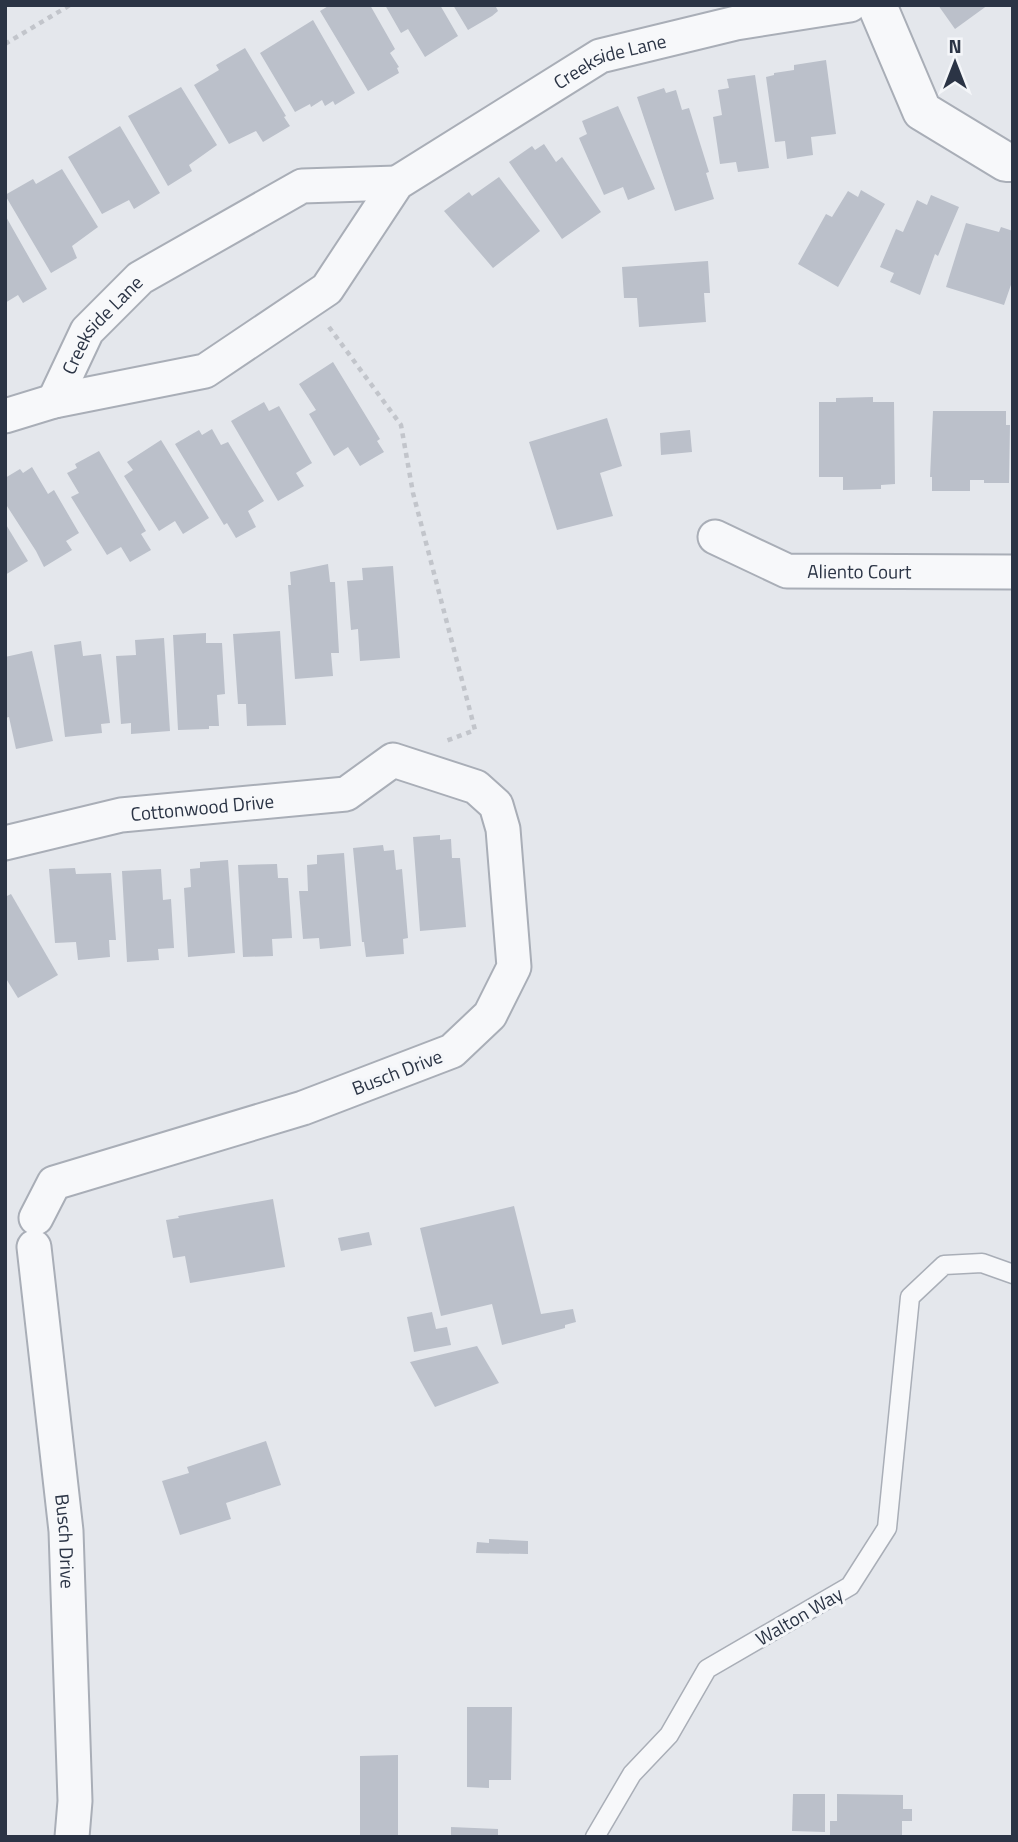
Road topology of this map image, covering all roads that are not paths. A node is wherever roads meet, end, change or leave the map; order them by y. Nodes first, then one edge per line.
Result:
1 (850, 5) edge
2 (877, 5) edge
3 (1013, 162) edge
4 (397, 183) junction
5 (54, 401) junction
6 (5, 416) edge
7 (715, 537) dead end
8 (1013, 572) edge
9 (393, 760) joint
10 (5, 843) edge
11 (1013, 1274) edge
12 (72, 1837) edge
13 (595, 1837) edge

1 - 4 street, Creekside Lane
2 - 3 street
4 - 5 street, Creekside Lane
4 - 5 street, Creekside Lane
5 - 6 street, Creekside Lane
7 - 8 street, Aliento Court
9 - 10 street, Cottonwood Drive
9 - 12 street, Busch Drive
11 - 13 lane, Walton Way

